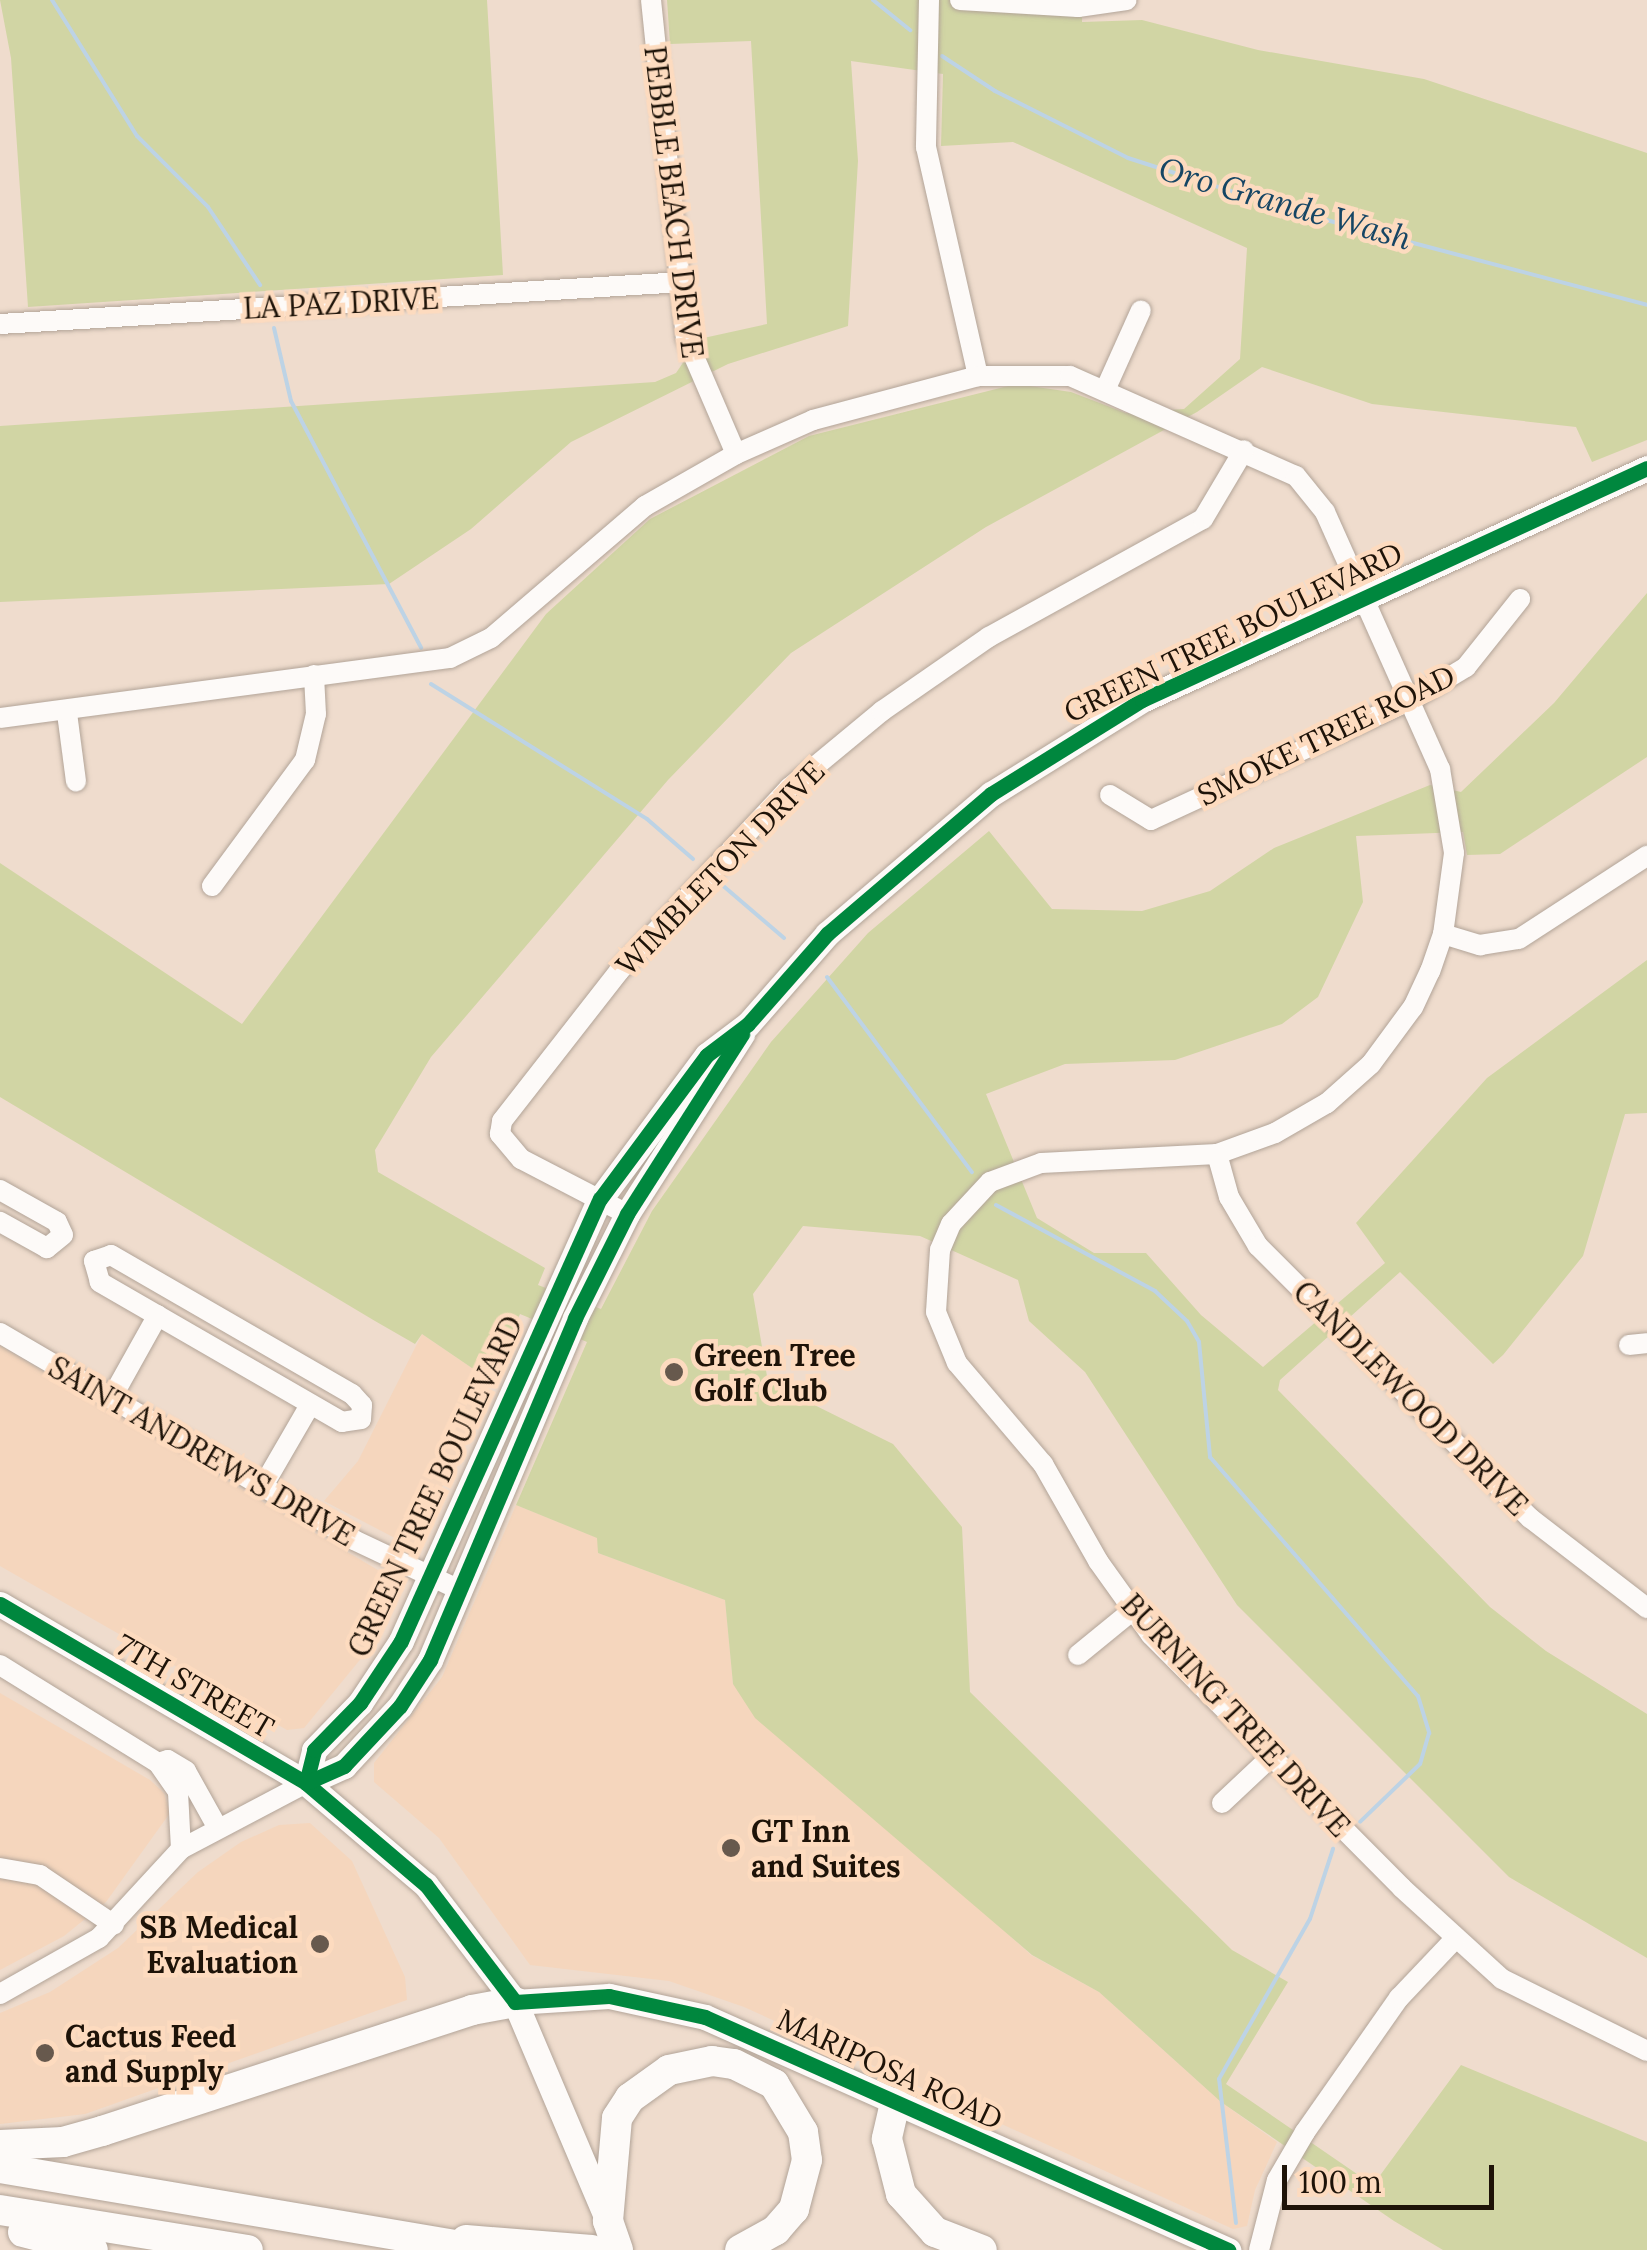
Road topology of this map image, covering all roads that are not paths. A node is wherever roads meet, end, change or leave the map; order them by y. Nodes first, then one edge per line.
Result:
1 (651, 0) edge
2 (929, 0) edge
3 (960, 0) edge
4 (1127, 0) edge
5 (682, 282) junction
6 (1141, 310) dead end
7 (0, 324) edge
8 (978, 376) junction
9 (1106, 388) junction
10 (1244, 450) junction
11 (736, 454) junction
12 (1647, 468) edge
13 (1365, 596) junction
14 (1520, 600) dead end
15 (314, 675) junction
16 (1412, 700) junction
17 (66, 713) junction
18 (0, 718) edge
19 (76, 782) dead end
20 (1110, 796) dead end
21 (1644, 865) edge
22 (212, 886) dead end
23 (1442, 934) junction
24 (748, 1024) junction
25 (1217, 1154) junction
26 (0, 1190) edge
27 (600, 1199) junction
28 (628, 1214) junction
29 (0, 1222) edge
30 (158, 1314) junction
31 (0, 1333) edge
32 (112, 1398) junction
33 (310, 1405) junction
34 (263, 1486) junction
35 (430, 1576) junction
36 (460, 1590) junction
37 (0, 1604) edge
38 (1647, 1608) edge
39 (1133, 1610) junction
40 (1078, 1655) dead end
41 (0, 1664) edge
42 (1272, 1756) junction
43 (158, 1762) junction
44 (306, 1783) junction
45 (1222, 1803) dead end
46 (216, 1826) junction
47 (181, 1850) junction
48 (0, 1868) edge
49 (114, 1925) junction
50 (1454, 1939) junction
51 (0, 1994) edge
52 (515, 2002) junction
53 (1647, 2051) edge
54 (895, 2103) junction
55 (0, 2145) edge
56 (0, 2168) edge
57 (0, 2210) edge
58 (0, 2228) edge
59 (384, 2233) junction
60 (613, 2236) edge
61 (93, 2250) edge
62 (248, 2250) edge
63 (486, 2250) edge
64 (592, 2250) edge
65 (740, 2250) edge
66 (982, 2250) edge
67 (1228, 2250) edge
68 (1259, 2250) edge

1 - 5 street, PEBBLE BEACH DRIVE
2 - 8 street
3 - 4 street
5 - 7 street, LA PAZ DRIVE
5 - 11 street, PEBBLE BEACH DRIVE
6 - 9 street
8 - 9 street, BURNING TREE DRIVE
8 - 11 street, BURNING TREE DRIVE
9 - 10 street, BURNING TREE DRIVE
10 - 13 street, BURNING TREE DRIVE
10 - 27 street, WIMBLETON DRIVE
11 - 15 street, BURNING TREE DRIVE
12 - 13 main road, GREEN TREE BOULEVARD
13 - 16 street, BURNING TREE DRIVE
13 - 24 main road, GREEN TREE BOULEVARD
14 - 16 street, SMOKE TREE ROAD
15 - 17 street, BURNING TREE DRIVE
15 - 22 street
16 - 20 street, SMOKE TREE ROAD
16 - 23 street, BURNING TREE DRIVE
17 - 18 street, BURNING TREE DRIVE
17 - 19 street
21 - 23 street
23 - 25 street, BURNING TREE DRIVE
24 - 27 main road, GREEN TREE BOULEVARD
24 - 28 main road, GREEN TREE BOULEVARD
25 - 38 street, CANDLEWOOD DRIVE
25 - 39 street, BURNING TREE DRIVE
26 - 29 street
27 - 28 street, WIMBLETON DRIVE
27 - 35 main road, GREEN TREE BOULEVARD
28 - 36 main road, GREEN TREE BOULEVARD
30 - 32 street
30 - 33 street
30 - 33 street
31 - 32 street, SAINT ANDREW'S DRIVE
32 - 34 street, SAINT ANDREW'S DRIVE
33 - 34 street
34 - 35 street, SAINT ANDREW'S DRIVE
35 - 36 street, SAINT ANDREW'S DRIVE
35 - 44 main road, GREEN TREE BOULEVARD
36 - 44 main road, GREEN TREE BOULEVARD
37 - 44 main road, 7TH STREET
39 - 40 street
39 - 42 street, BURNING TREE DRIVE
41 - 43 street
42 - 45 street
42 - 50 street, BURNING TREE DRIVE
43 - 46 street
43 - 47 street
44 - 46 street
44 - 52 main road, 7TH STREET
46 - 47 street
47 - 49 street
48 - 49 street
49 - 51 street
50 - 53 street, BURNING TREE DRIVE
50 - 68 street
52 - 54 main road, MARIPOSA ROAD
52 - 55 highway
52 - 60 main road, 7TH STREET
54 - 66 highway
54 - 67 main road, MARIPOSA ROAD
56 - 59 highway
57 - 62 highway
58 - 61 highway
59 - 63 highway
59 - 64 highway
60 - 65 highway

